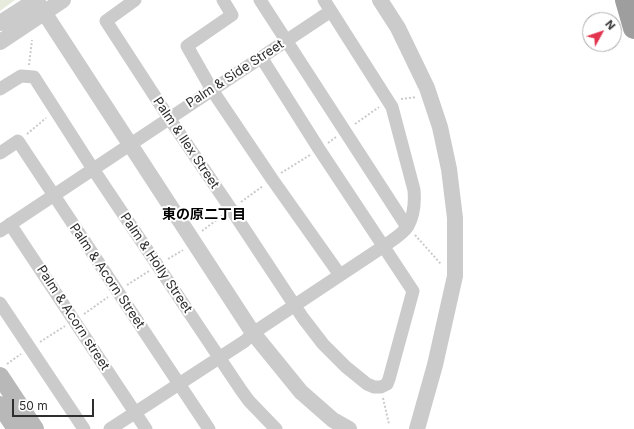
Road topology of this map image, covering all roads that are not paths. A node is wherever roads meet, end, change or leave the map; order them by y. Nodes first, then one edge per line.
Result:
1 (63, 0) edge
2 (135, 0) edge
3 (223, 0) edge
4 (260, 0) edge
5 (380, 0) edge
6 (626, 0) edge
7 (39, 4) edge
8 (327, 6) edge
9 (0, 23) edge
10 (634, 28) edge
11 (286, 41) junction
12 (0, 42) edge
13 (260, 57) junction
14 (0, 89) edge
15 (212, 90) junction
16 (168, 118) junction
17 (135, 141) junction
18 (0, 153) edge
19 (93, 169) junction
20 (54, 195) junction
21 (5, 227) edge
22 (408, 227) junction
23 (384, 246) junction
24 (340, 275) junction
25 (0, 303) edge
26 (295, 305) junction
27 (253, 333) junction
28 (219, 358) junction
29 (3, 370) edge
30 (179, 384) junction
31 (0, 405) edge
32 (135, 412) junction
33 (16, 429) edge
34 (35, 429) edge
35 (84, 429) edge
36 (110, 429) edge
37 (146, 429) edge
38 (209, 429) edge
39 (276, 429) edge
40 (349, 429) edge
41 (417, 429) edge

1 - 7 street
2 - 16 street, Palm & Ilex Street
3 - 15 street
4 - 11 street
5 - 41 street
6 - 10 highway
7 - 9 street
7 - 12 street
7 - 17 street
8 - 11 street, Palm & Side Street
8 - 22 street
11 - 13 street, Palm & Side Street
11 - 22 street
13 - 15 street, Palm & Side Street
13 - 23 street
14 - 19 street, Palm & Holly Street
15 - 16 street, Palm & Side Street
15 - 24 street
16 - 17 street, Palm & Side Street
16 - 26 street, Palm & Ilex Street
17 - 19 street, Palm & Side Street
17 - 27 street
18 - 20 street, Palm & Acorn Street
19 - 20 street, Palm & Side Street
19 - 28 street, Palm & Holly Street
20 - 21 street, Palm & Side Street
20 - 30 street, Palm & Acorn Street
21 - 32 street, Palm & Acorn street
22 - 23 street
23 - 24 street
23 - 26 street, Palm & Ilex Street
24 - 26 street
25 - 35 street
26 - 27 street
27 - 28 street
27 - 40 street
28 - 30 street
28 - 39 street
29 - 34 main road
30 - 32 street
30 - 38 street, Palm & Acorn Street
31 - 33 main road
32 - 36 street
32 - 37 street, Palm & Acorn street

